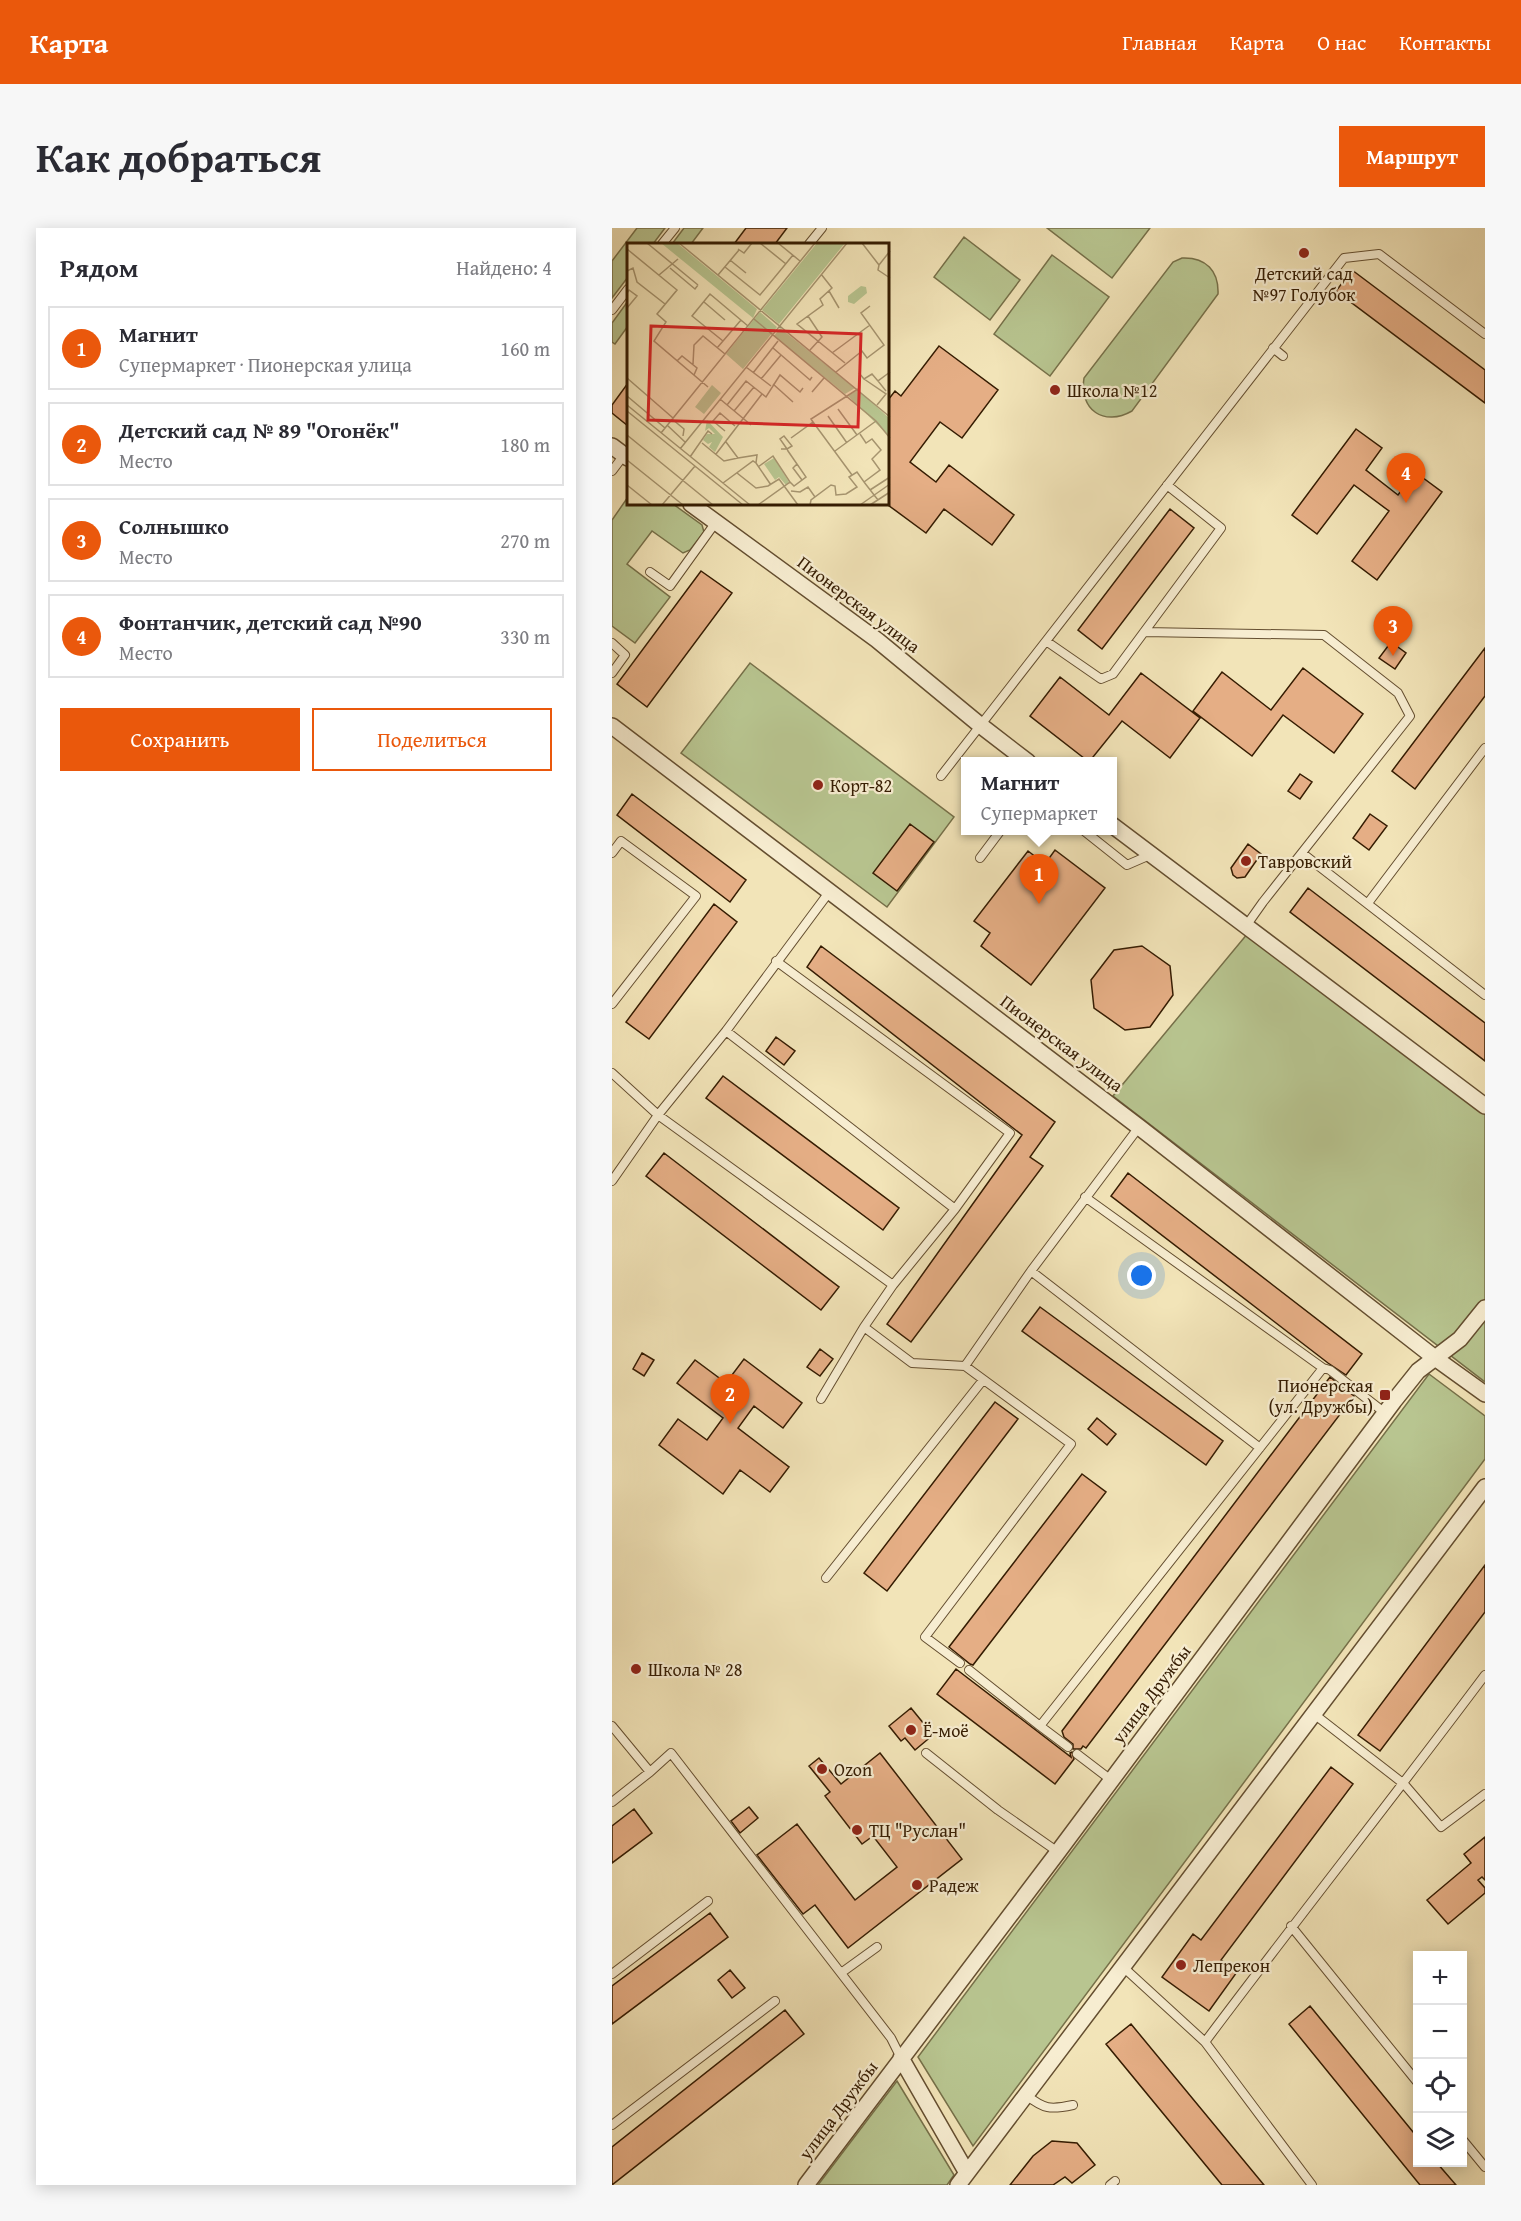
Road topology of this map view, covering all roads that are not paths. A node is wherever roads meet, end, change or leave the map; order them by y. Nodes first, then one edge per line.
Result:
1 (675, 228) edge
2 (822, 228) edge
3 (663, 243) edge
4 (810, 243) edge
5 (627, 289) edge
6 (612, 310) edge
7 (1485, 334) edge
8 (1273, 348) junction
9 (1283, 356) dead end
10 (622, 453) edge
11 (612, 471) edge
12 (1167, 485) junction
13 (694, 506) edge
14 (716, 522) junction
15 (650, 572) dead end
16 (1144, 632) junction
17 (1046, 641) junction
18 (612, 643) edge
19 (612, 673) edge
20 (980, 725) junction
21 (612, 726) edge
22 (1485, 748) edge
23 (1022, 757) edge
24 (941, 776) dead end
25 (1117, 828) edge
26 (998, 835) edge
27 (1088, 835) edge
28 (612, 853) edge
29 (1302, 853) junction
30 (1152, 854) junction
31 (980, 858) dead end
32 (830, 891) junction
33 (1368, 903) junction
34 (1246, 926) junction
35 (776, 961) junction
36 (1485, 995) edge
37 (612, 1004) edge
38 (726, 1031) junction
39 (612, 1073) edge
40 (1485, 1106) edge
41 (658, 1115) junction
42 (1139, 1127) junction
43 (612, 1181) edge
44 (1085, 1197) junction
45 (956, 1209) junction
46 (1031, 1271) junction
47 (892, 1285) junction
48 (1485, 1308) edge
49 (864, 1327) junction
50 (1436, 1358) junction
51 (965, 1366) junction
52 (1323, 1368) junction
53 (984, 1380) junction
54 (1485, 1394) edge
55 (821, 1399) dead end
56 (1385, 1413) junction
57 (1260, 1448) junction
58 (1485, 1487) edge
59 (826, 1578) dead end
60 (960, 1663) dead end
61 (969, 1670) dead end
62 (1485, 1675) edge
63 (1314, 1714) junction
64 (612, 1726) edge
65 (1040, 1726) junction
66 (1068, 1747) dead end
67 (926, 1753) dead end
68 (1077, 1754) dead end
69 (650, 1772) junction
70 (1111, 1779) junction
71 (1404, 1784) junction
72 (1485, 1794) edge
73 (612, 1802) edge
74 (1058, 1852) junction
75 (708, 1901) dead end
76 (1291, 1926) junction
77 (876, 1947) dead end
78 (1122, 1966) junction
79 (841, 1973) junction
80 (612, 1974) edge
81 (775, 2001) dead end
82 (1205, 2042) junction
83 (901, 2058) junction
84 (1413, 2077) edge
85 (1026, 2095) junction
86 (1073, 2105) dead end
87 (612, 2125) edge
88 (1467, 2145) edge
89 (1485, 2167) edge
90 (962, 2179) edge
91 (806, 2185) edge
92 (1312, 2185) edge

1 - 3 lane
2 - 4 lane
5 - 6 lane
7 - 8 lane
8 - 9 lane
8 - 12 lane
10 - 11 lane
12 - 16 lane
12 - 17 lane
13 - 14 street, Пионерская улица
14 - 15 lane
14 - 20 street, Пионерская улица
16 - 17 lane
16 - 29 lane
17 - 20 lane
18 - 19 lane
20 - 23 street, Пионерская улица
20 - 24 lane
21 - 32 street, Пионерская улица
22 - 33 lane
25 - 30 street
26 - 31 lane
27 - 30 lane
28 - 37 lane
29 - 33 lane
29 - 34 lane
30 - 34 street
32 - 35 lane
32 - 42 street, Пионерская улица
33 - 36 lane
34 - 40 street
35 - 38 lane
35 - 45 lane
38 - 41 lane
38 - 45 lane
39 - 41 lane
41 - 43 lane
41 - 47 lane
42 - 44 lane
42 - 50 street, Пионерская улица
44 - 46 lane
44 - 52 lane
45 - 47 lane
46 - 51 lane
46 - 57 lane
47 - 49 lane
48 - 50 street, улица Дружбы
49 - 51 lane
49 - 55 lane
50 - 54 street, Пионерская улица
50 - 56 street, улица Дружбы
51 - 53 lane
52 - 56 lane
52 - 57 lane
53 - 59 lane
53 - 60 lane
56 - 70 street, улица Дружбы
57 - 65 lane
58 - 63 street, улица Дружбы
61 - 65 lane
62 - 71 lane
63 - 71 lane
63 - 78 street, улица Дружбы
64 - 69 lane
65 - 66 lane
67 - 74 lane
68 - 70 lane
69 - 73 lane
69 - 79 lane
70 - 74 street, улица Дружбы
71 - 72 lane
71 - 76 lane
74 - 83 street, улица Дружбы
75 - 80 lane
76 - 82 lane
76 - 84 lane
77 - 79 lane
78 - 82 lane
78 - 85 street, улица Дружбы
79 - 83 lane
81 - 87 lane
82 - 92 lane
83 - 90 street, улица Дружбы
83 - 91 street, улица Дружбы
85 - 86 lane
85 - 90 street, улица Дружбы
88 - 89 lane

